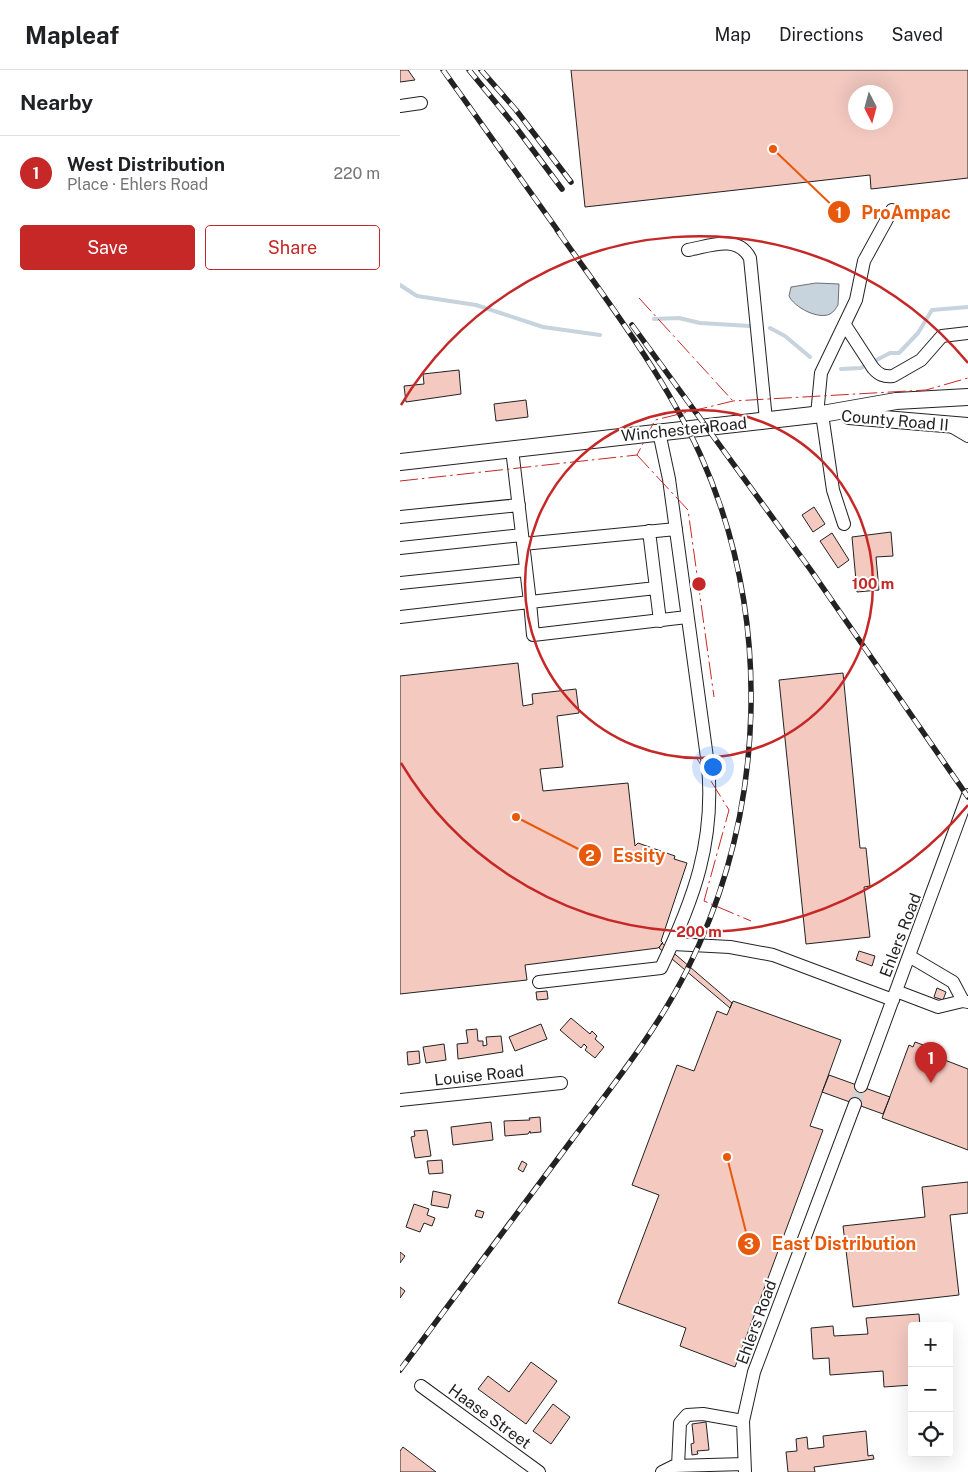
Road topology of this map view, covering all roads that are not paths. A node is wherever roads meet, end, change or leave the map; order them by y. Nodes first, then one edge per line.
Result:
1 (421, 103) dead end
2 (400, 106) edge
3 (892, 210) dead end
4 (688, 250) dead end
5 (845, 325) junction
6 (968, 333) edge
7 (968, 397) edge
8 (820, 414) junction
9 (766, 420) junction
10 (946, 424) junction
11 (968, 426) edge
12 (659, 432) junction
13 (968, 436) edge
14 (512, 449) junction
15 (400, 462) edge
16 (519, 505) junction
17 (400, 517) edge
18 (844, 524) dead end
19 (676, 529) junction
20 (649, 531) junction
21 (523, 540) junction
22 (400, 548) edge
23 (526, 570) junction
24 (400, 583) edge
25 (656, 588) junction
26 (530, 602) junction
27 (400, 617) edge
28 (687, 617) junction
29 (660, 621) junction
30 (968, 795) edge
31 (673, 944) junction
32 (910, 956) junction
33 (539, 982) dead end
34 (895, 995) junction
35 (965, 1001) edge
36 (561, 1082) dead end
37 (861, 1086) tunnel mouth
38 (400, 1100) edge
39 (854, 1104) tunnel mouth
40 (421, 1386) dead end
41 (744, 1421) junction
42 (678, 1466) junction
43 (745, 1468) edge
44 (539, 1472) edge
45 (662, 1472) edge

1 - 2 street
3 - 5 street
4 - 9 street
5 - 6 street
5 - 8 street
7 - 8 main road, Winchester Road
8 - 9 main road, Winchester Road
8 - 10 main road, County Road II
8 - 18 street
9 - 12 main road, Winchester Road
10 - 11 main road, County Road II
10 - 13 street
12 - 14 main road, Winchester Road
12 - 19 street
14 - 15 main road, Winchester Road
14 - 16 street
16 - 17 street
16 - 21 street
19 - 20 street
19 - 28 street
20 - 21 street
20 - 25 street
21 - 22 street
21 - 23 street
23 - 24 street
23 - 26 street
25 - 26 street
25 - 29 street
26 - 27 street
26 - 29 street
28 - 29 street
28 - 31 street
30 - 32 street, Ehlers Road
31 - 33 street
31 - 34 street
32 - 34 street, Ehlers Road
32 - 35 street
34 - 35 street
34 - 37 street, Ehlers Road
36 - 38 street, Louise Road
39 - 41 street, Ehlers Road
40 - 44 street, Haase Street
41 - 42 street
41 - 43 street, Ehlers Road
42 - 43 street
42 - 45 street

